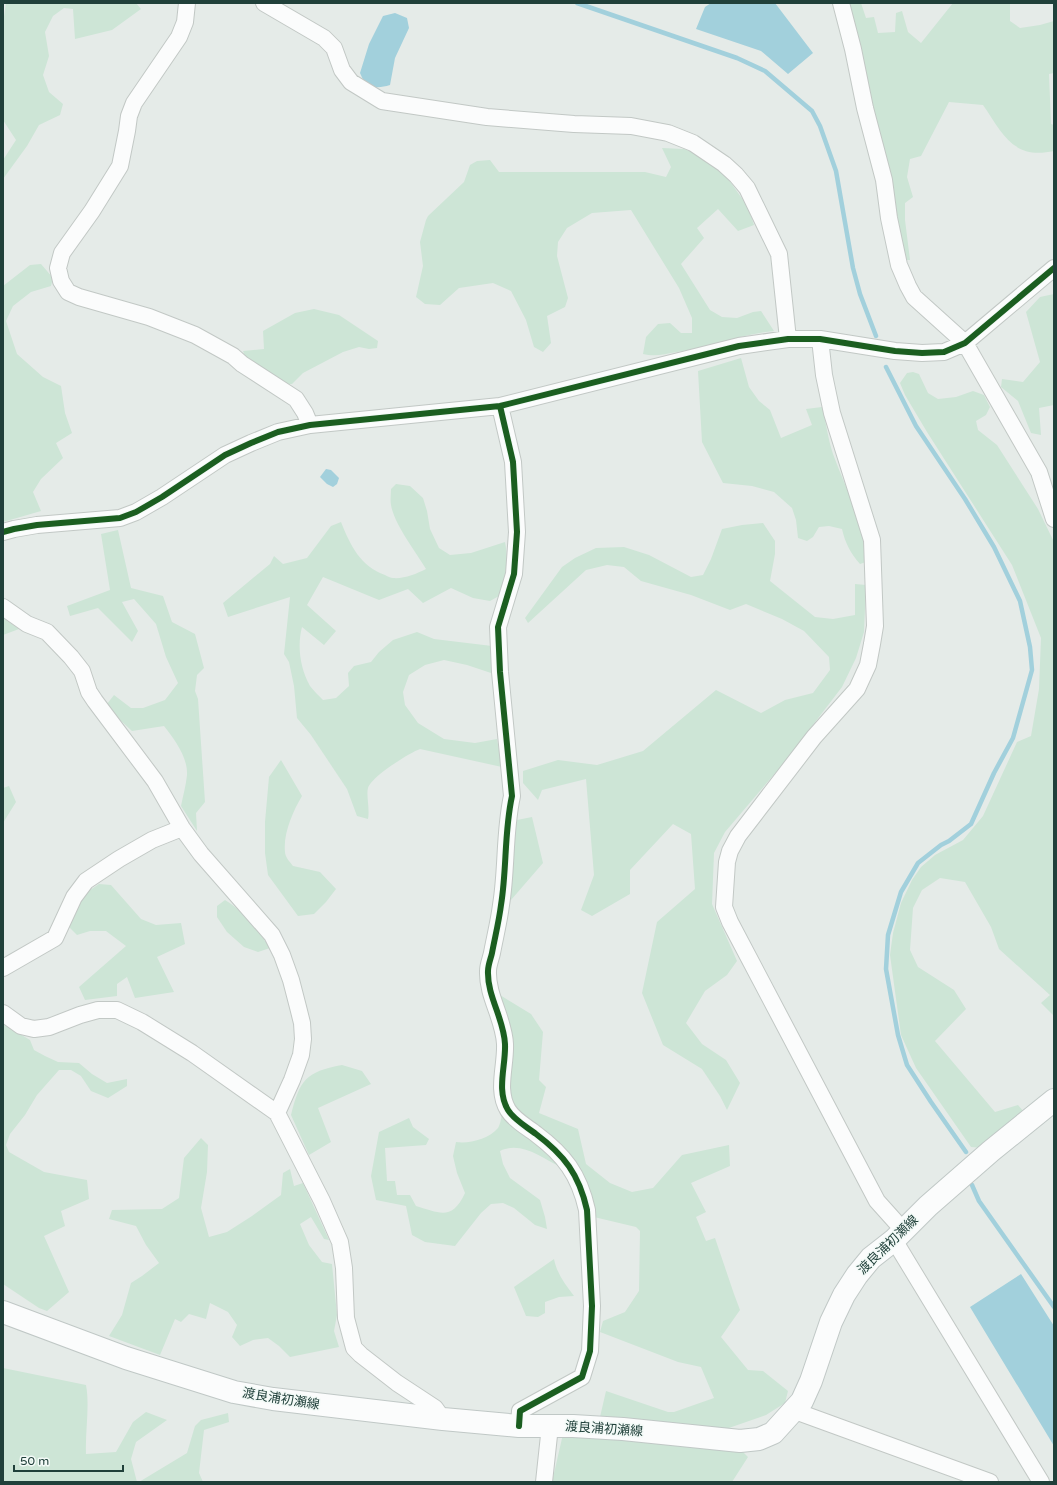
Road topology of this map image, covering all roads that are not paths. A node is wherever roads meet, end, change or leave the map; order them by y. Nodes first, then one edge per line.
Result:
1 (187, 3) edge
2 (264, 3) edge
3 (841, 3) edge
4 (1054, 268) edge
5 (788, 339) junction
6 (820, 339) junction
7 (965, 343) junction
8 (500, 406) junction
9 (310, 425) junction
10 (1054, 519) edge
11 (3, 532) edge
12 (3, 607) edge
13 (182, 828) junction
14 (3, 968) edge
15 (3, 1013) edge
16 (1054, 1100) edge
17 (277, 1112) junction
18 (899, 1235) junction
19 (3, 1312) edge
20 (795, 1411) junction
21 (443, 1419) junction
22 (519, 1426) junction
23 (550, 1426) junction
24 (544, 1482) edge
25 (990, 1482) edge
26 (1041, 1482) edge

1 - 9 street
2 - 5 street
3 - 7 street
4 - 7 street
5 - 6 street
5 - 8 street
6 - 7 street
6 - 18 street
7 - 10 street
8 - 9 street
8 - 22 street
9 - 11 street
12 - 13 street
13 - 14 street
13 - 17 street
15 - 17 street
16 - 18 main road, 渡良浦初瀬線
17 - 21 street
18 - 20 main road, 渡良浦初瀬線
18 - 26 street
19 - 21 main road, 渡良浦初瀬線
20 - 23 main road, 渡良浦初瀬線
20 - 25 street
21 - 22 main road, 渡良浦初瀬線
22 - 23 main road, 渡良浦初瀬線
23 - 24 street

